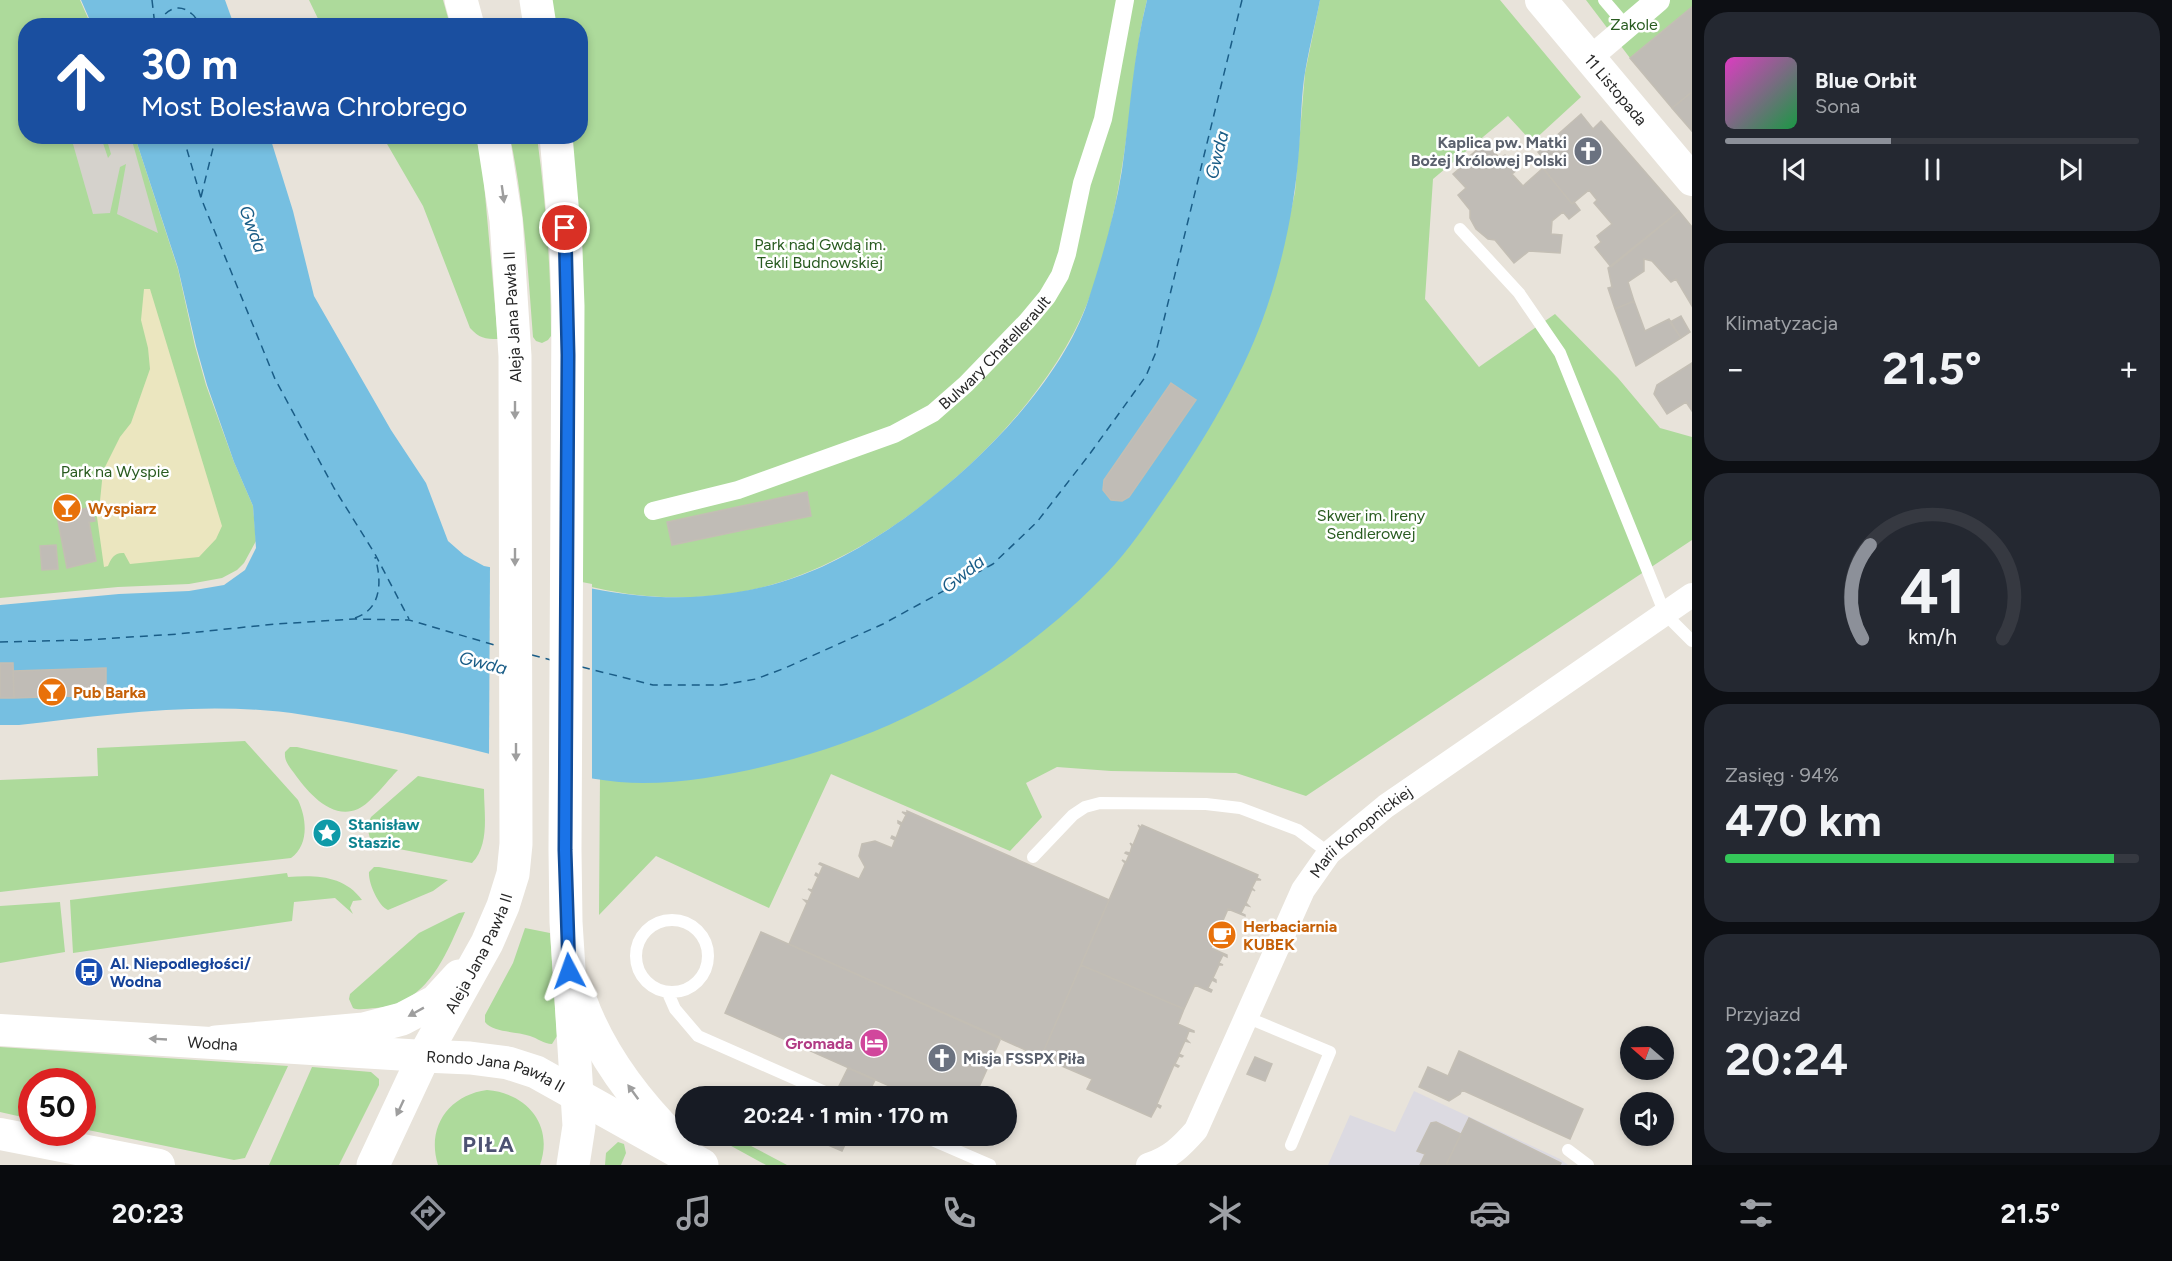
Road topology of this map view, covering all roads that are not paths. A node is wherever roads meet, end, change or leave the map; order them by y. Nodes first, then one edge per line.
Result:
1 (461, 0) edge
2 (536, 0) edge
3 (1125, 0) edge
4 (1541, 0) edge
5 (1604, 0) edge
6 (1658, 0) edge
7 (466, 18) edge
8 (539, 18) edge
9 (1627, 27) junction
10 (1590, 58) junction
11 (494, 144) edge
12 (557, 144) edge
13 (1692, 180) edge
14 (1460, 229) dead end
15 (653, 511) dead end
16 (1692, 596) edge
17 (1665, 614) junction
18 (1692, 641) edge
19 (1329, 853) junction
20 (1033, 857) dead end
21 (487, 943) junction
22 (568, 950) junction
23 (668, 993) junction
24 (1246, 1017) junction
25 (0, 1030) edge
26 (216, 1042) junction
27 (424, 1056) junction
28 (811, 1086) edge
29 (578, 1098) junction
30 (0, 1134) edge
31 (1291, 1145) dead end
32 (946, 1146) edge
33 (1568, 1150) dead end
34 (159, 1165) edge
35 (373, 1165) edge
36 (573, 1165) edge
37 (702, 1165) edge
38 (990, 1165) edge
39 (1148, 1165) edge
40 (1588, 1165) edge

1 - 7 main road
2 - 8 main road
3 - 15 street, Bulwary Chatellerault
4 - 10 street, 11 Listopada
5 - 9 lane
6 - 9 street
9 - 10 street
10 - 13 street, 11 Listopada
11 -> 21 main road, Aleja Jana Pawła II
12 - 22 main road
14 - 17 lane
16 - 17 street, Marii Konopnickiej
17 - 18 lane
17 - 19 street, Marii Konopnickiej
19 - 20 lane
19 - 24 street, Marii Konopnickiej
21 -> 26 main road
21 - 27 main road, Aleja Jana Pawła II
22 - 29 main road
37 -> 22 main road
23 - 23 lane
23 - 28 lane
24 - 31 lane
24 - 39 street, Marii Konopnickiej
26 -> 25 street, Wodna
26 - 27 street, Wodna
27 - 29 main road, Rondo Jana Pawła II
27 -> 35 main road, Rondo Jana Pawła II
29 - 36 main road, Rondo Jana Pawła II
29 - 37 main road
30 - 34 street
32 - 38 lane
33 - 40 lane

